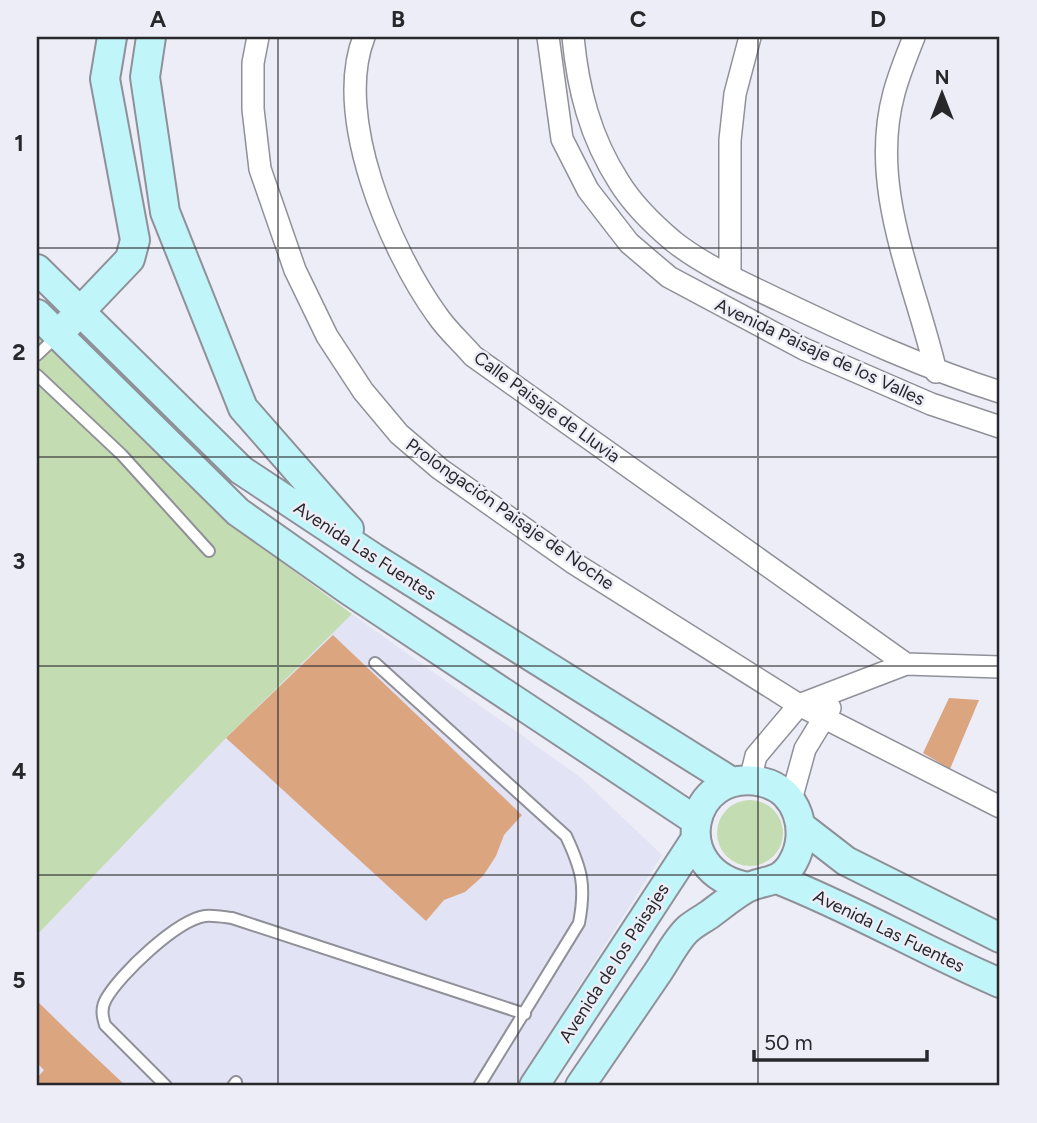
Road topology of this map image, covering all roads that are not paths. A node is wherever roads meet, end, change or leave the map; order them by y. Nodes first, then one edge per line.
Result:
1 (112, 37) edge
2 (151, 37) edge
3 (258, 37) edge
4 (364, 37) edge
5 (548, 37) edge
6 (573, 37) edge
7 (750, 37) edge
8 (914, 37) edge
9 (37, 269) edge
10 (730, 275) junction
11 (81, 311) junction
12 (37, 314) edge
13 (59, 334) junction
14 (37, 355) edge
15 (936, 372) junction
16 (37, 375) edge
17 (1000, 392) edge
18 (1000, 427) edge
19 (209, 551) dead end
20 (374, 558) junction
21 (375, 663) dead end
22 (906, 664) junction
23 (1000, 667) edge
24 (841, 691) junction
25 (799, 705) junction
26 (824, 718) junction
27 (741, 781) junction
28 (791, 800) junction
29 (1000, 807) edge
30 (802, 827) junction
31 (695, 830) junction
32 (777, 879) junction
33 (748, 887) junction
34 (1000, 938) edge
35 (1000, 984) edge
36 (525, 1014) junction
37 (166, 1086) edge
38 (479, 1086) edge
39 (534, 1086) edge
40 (580, 1086) edge

1 - 11 street
2 - 20 street
3 - 25 street, Prolongación Paisaje de Noche
4 - 22 street, Calle Paisaje de Lluvia
5 - 18 street, Avenida Paisaje de los Valles
6 - 10 street, Avenida Paisaje de los Valles
7 - 10 street
8 - 15 street
9 - 11 street, Avenida Las Fuentes
10 - 15 street, Avenida Paisaje de los Valles
11 - 13 street
11 - 20 street, Avenida Las Fuentes
12 - 13 street
13 - 14 lane
13 - 31 street
15 - 17 street, Avenida Paisaje de los Valles
16 - 19 lane
20 - 27 street, Avenida Las Fuentes
21 - 36 lane
22 - 23 street
22 - 24 street
24 - 25 street
24 - 26 street
25 - 26 street, Prolongación Paisaje de Noche
25 - 27 street
26 - 28 street
26 - 29 street, Prolongación Paisaje de Noche
27 - 28 street
27 - 31 street
28 - 30 street
30 - 32 street
30 - 34 street
31 - 33 street
31 - 39 street, Avenida de los Paisajes
32 - 33 street
32 - 35 street, Avenida Las Fuentes
33 - 40 street
36 - 37 lane
36 - 38 lane

